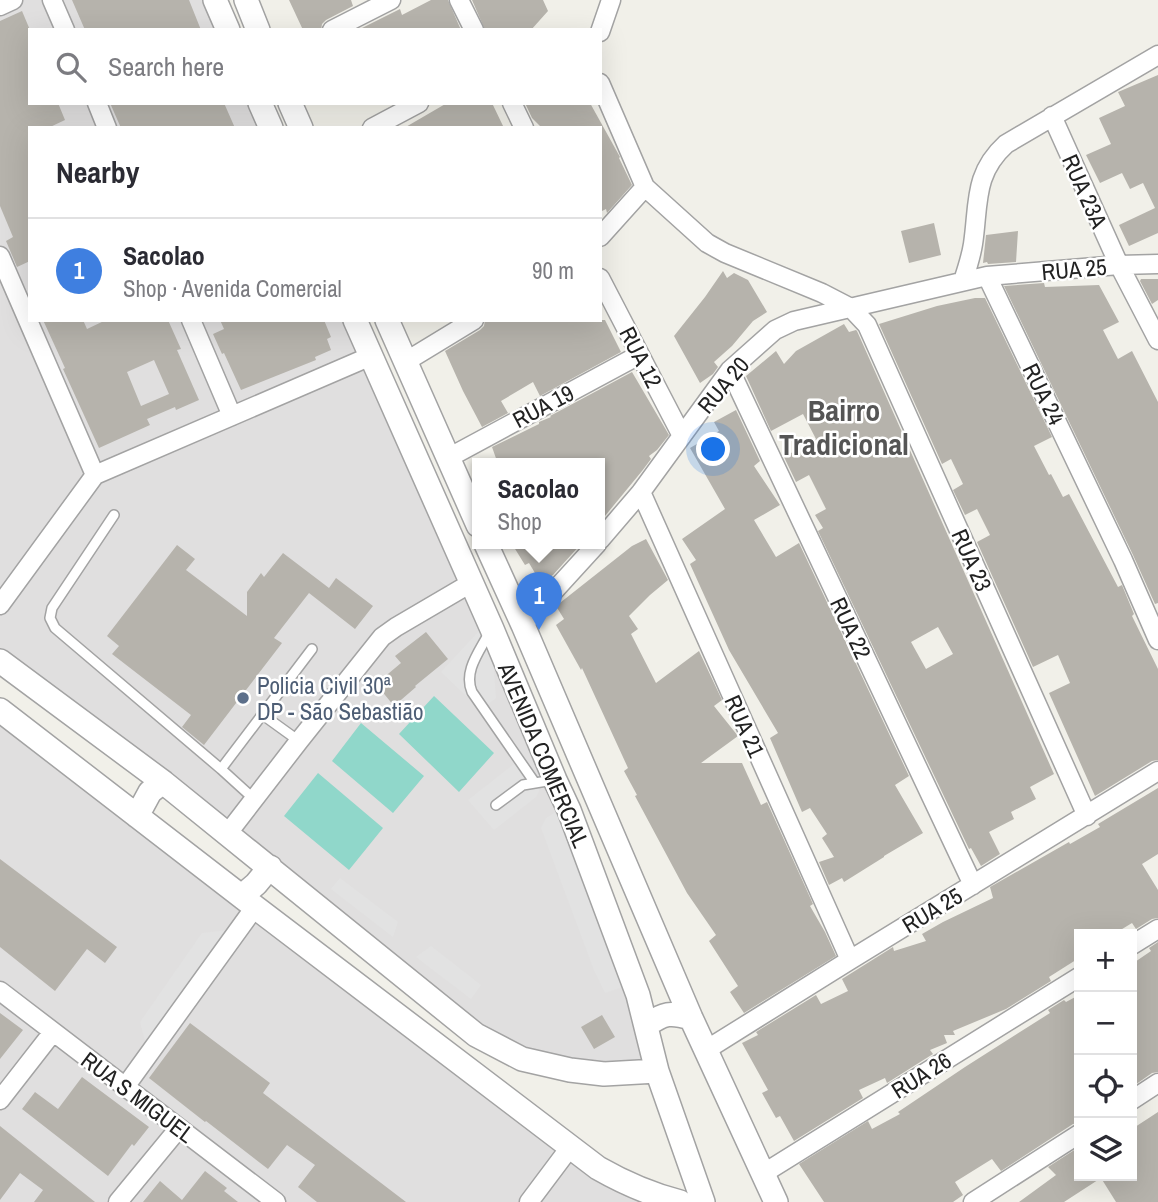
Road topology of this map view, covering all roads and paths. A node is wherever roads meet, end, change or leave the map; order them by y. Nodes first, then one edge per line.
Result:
1 (13, 0) edge
2 (52, 0) edge
3 (215, 0) edge
4 (391, 0) edge
5 (459, 0) edge
6 (611, 0) edge
7 (0, 6) edge
8 (252, 13) edge
9 (226, 26) edge
10 (64, 28) edge
11 (336, 28) edge
12 (473, 28) edge
13 (601, 28) edge
14 (1158, 55) edge
15 (602, 88) edge
16 (98, 105) edge
17 (261, 105) edge
18 (291, 105) edge
19 (415, 105) edge
20 (513, 105) edge
21 (1052, 116) junction
22 (106, 126) edge
23 (270, 126) edge
24 (299, 126) edge
25 (376, 126) edge
26 (523, 126) edge
27 (645, 187) junction
28 (602, 235) edge
29 (0, 256) edge
30 (1158, 264) edge
31 (1119, 265) junction
32 (987, 276) junction
33 (963, 281) junction
34 (602, 282) edge
35 (851, 308) junction
36 (28, 321) edge
37 (29, 322) edge
38 (192, 322) edge
39 (356, 322) edge
40 (388, 322) edge
41 (471, 322) edge
42 (1158, 340) edge
43 (639, 355) junction
44 (371, 356) junction
45 (405, 362) junction
46 (730, 370) junction
47 (232, 416) junction
48 (433, 424) junction
49 (682, 436) junction
50 (407, 437) junction
51 (448, 458) junction
52 (95, 475) junction
53 (641, 492) junction
54 (472, 512) edge
55 (114, 515) dead end
56 (472, 516) edge
57 (443, 519) junction
58 (605, 534) edge
59 (488, 549) edge
60 (592, 549) edge
61 (471, 583) junction
62 (0, 606) edge
63 (523, 625) junction
64 (492, 629) junction
65 (1158, 640) edge
66 (312, 649) dead end
67 (0, 661) edge
68 (0, 710) edge
69 (263, 715) junction
70 (299, 741) junction
71 (221, 769) junction
72 (1158, 771) edge
73 (163, 782) junction
74 (545, 782) junction
75 (254, 799) junction
76 (496, 804) dead end
77 (137, 816) junction
78 (1087, 816) junction
79 (228, 833) junction
80 (270, 867) junction
81 (973, 885) junction
82 (248, 902) junction
83 (1158, 929) edge
84 (1137, 942) edge
85 (850, 960) junction
86 (1074, 980) edge
87 (0, 991) edge
88 (691, 1018) junction
89 (647, 1025) junction
90 (53, 1032) junction
91 (706, 1050) junction
92 (657, 1071) junction
93 (1158, 1083) edge
94 (125, 1087) junction
95 (1137, 1097) edge
96 (0, 1100) edge
97 (179, 1128) junction
98 (1074, 1137) edge
99 (571, 1146) junction
100 (764, 1173) junction
101 (118, 1202) edge
102 (276, 1202) edge
103 (529, 1202) edge
104 (680, 1202) edge
105 (703, 1202) edge
106 (776, 1202) edge
107 (972, 1202) edge

1 - 7 street
2 - 10 street
3 - 9 street
4 - 11 street
5 - 12 street
6 - 13 street
8 - 9 street
14 - 21 street
15 - 27 street
16 - 22 street
17 - 23 street
18 - 24 street
19 - 25 street
20 - 26 street
21 - 31 street, RUA 23A
21 - 33 street
27 - 28 street
27 - 35 street
29 - 36 street
30 - 31 street
31 - 32 street, RUA 25
31 - 42 street, RUA 25
32 - 33 street
32 - 65 street, RUA 24
33 - 35 street
34 - 43 street, RUA 12
35 - 46 street, RUA 20
35 - 78 street, RUA 23
37 - 52 street
38 - 47 street
39 - 44 street, AVENIDA COMERCIAL
40 - 45 street
41 - 45 street
43 - 49 street, RUA 12
43 - 51 street, RUA 19
44 - 47 street
44 - 50 street, AVENIDA COMERCIAL
45 - 48 street
46 - 49 street, RUA 20
46 - 81 street, RUA 22
47 - 52 street
48 - 50 street
48 - 51 street
49 - 53 street, RUA 20
50 - 57 street, AVENIDA COMERCIAL
51 - 54 street
52 - 62 street
53 - 58 street, RUA 20
53 - 85 street, RUA 21
55 - 71 lane
56 - 57 street
57 - 61 street, AVENIDA COMERCIAL
59 - 63 street, AVENIDA COMERCIAL
60 - 63 street
61 - 64 street, AVENIDA COMERCIAL
61 - 70 street
63 - 88 street, AVENIDA COMERCIAL
64 - 74 street, AVENIDA COMERCIAL
64 - 74 lane
66 - 69 lane
67 - 73 street
68 - 77 street
69 - 70 lane
69 - 71 lane
70 - 75 street
71 - 75 lane
72 - 78 street, RUA 25
73 - 77 street
73 - 79 street
74 - 76 lane
74 - 89 street, AVENIDA COMERCIAL
75 - 79 street
77 - 82 street
78 - 81 street, RUA 25
79 - 80 street
80 - 82 street
80 - 92 street
81 - 85 street, RUA 25
82 - 94 street
82 - 99 street
83 - 84 street
85 - 91 street, RUA 25
86 - 100 street, RUA 26
87 - 90 street, RUA S MIGUEL
88 - 89 street
88 - 91 street, AVENIDA COMERCIAL
89 - 92 street, AVENIDA COMERCIAL
90 - 94 street, RUA S MIGUEL
90 - 96 street
91 - 100 street, AVENIDA COMERCIAL
92 - 105 street, AVENIDA COMERCIAL
93 - 95 street
94 - 97 street, RUA S MIGUEL
97 - 101 street
97 - 102 street, RUA S MIGUEL
98 - 107 street
99 - 103 street
99 - 104 street
100 - 106 street, AVENIDA COMERCIAL

